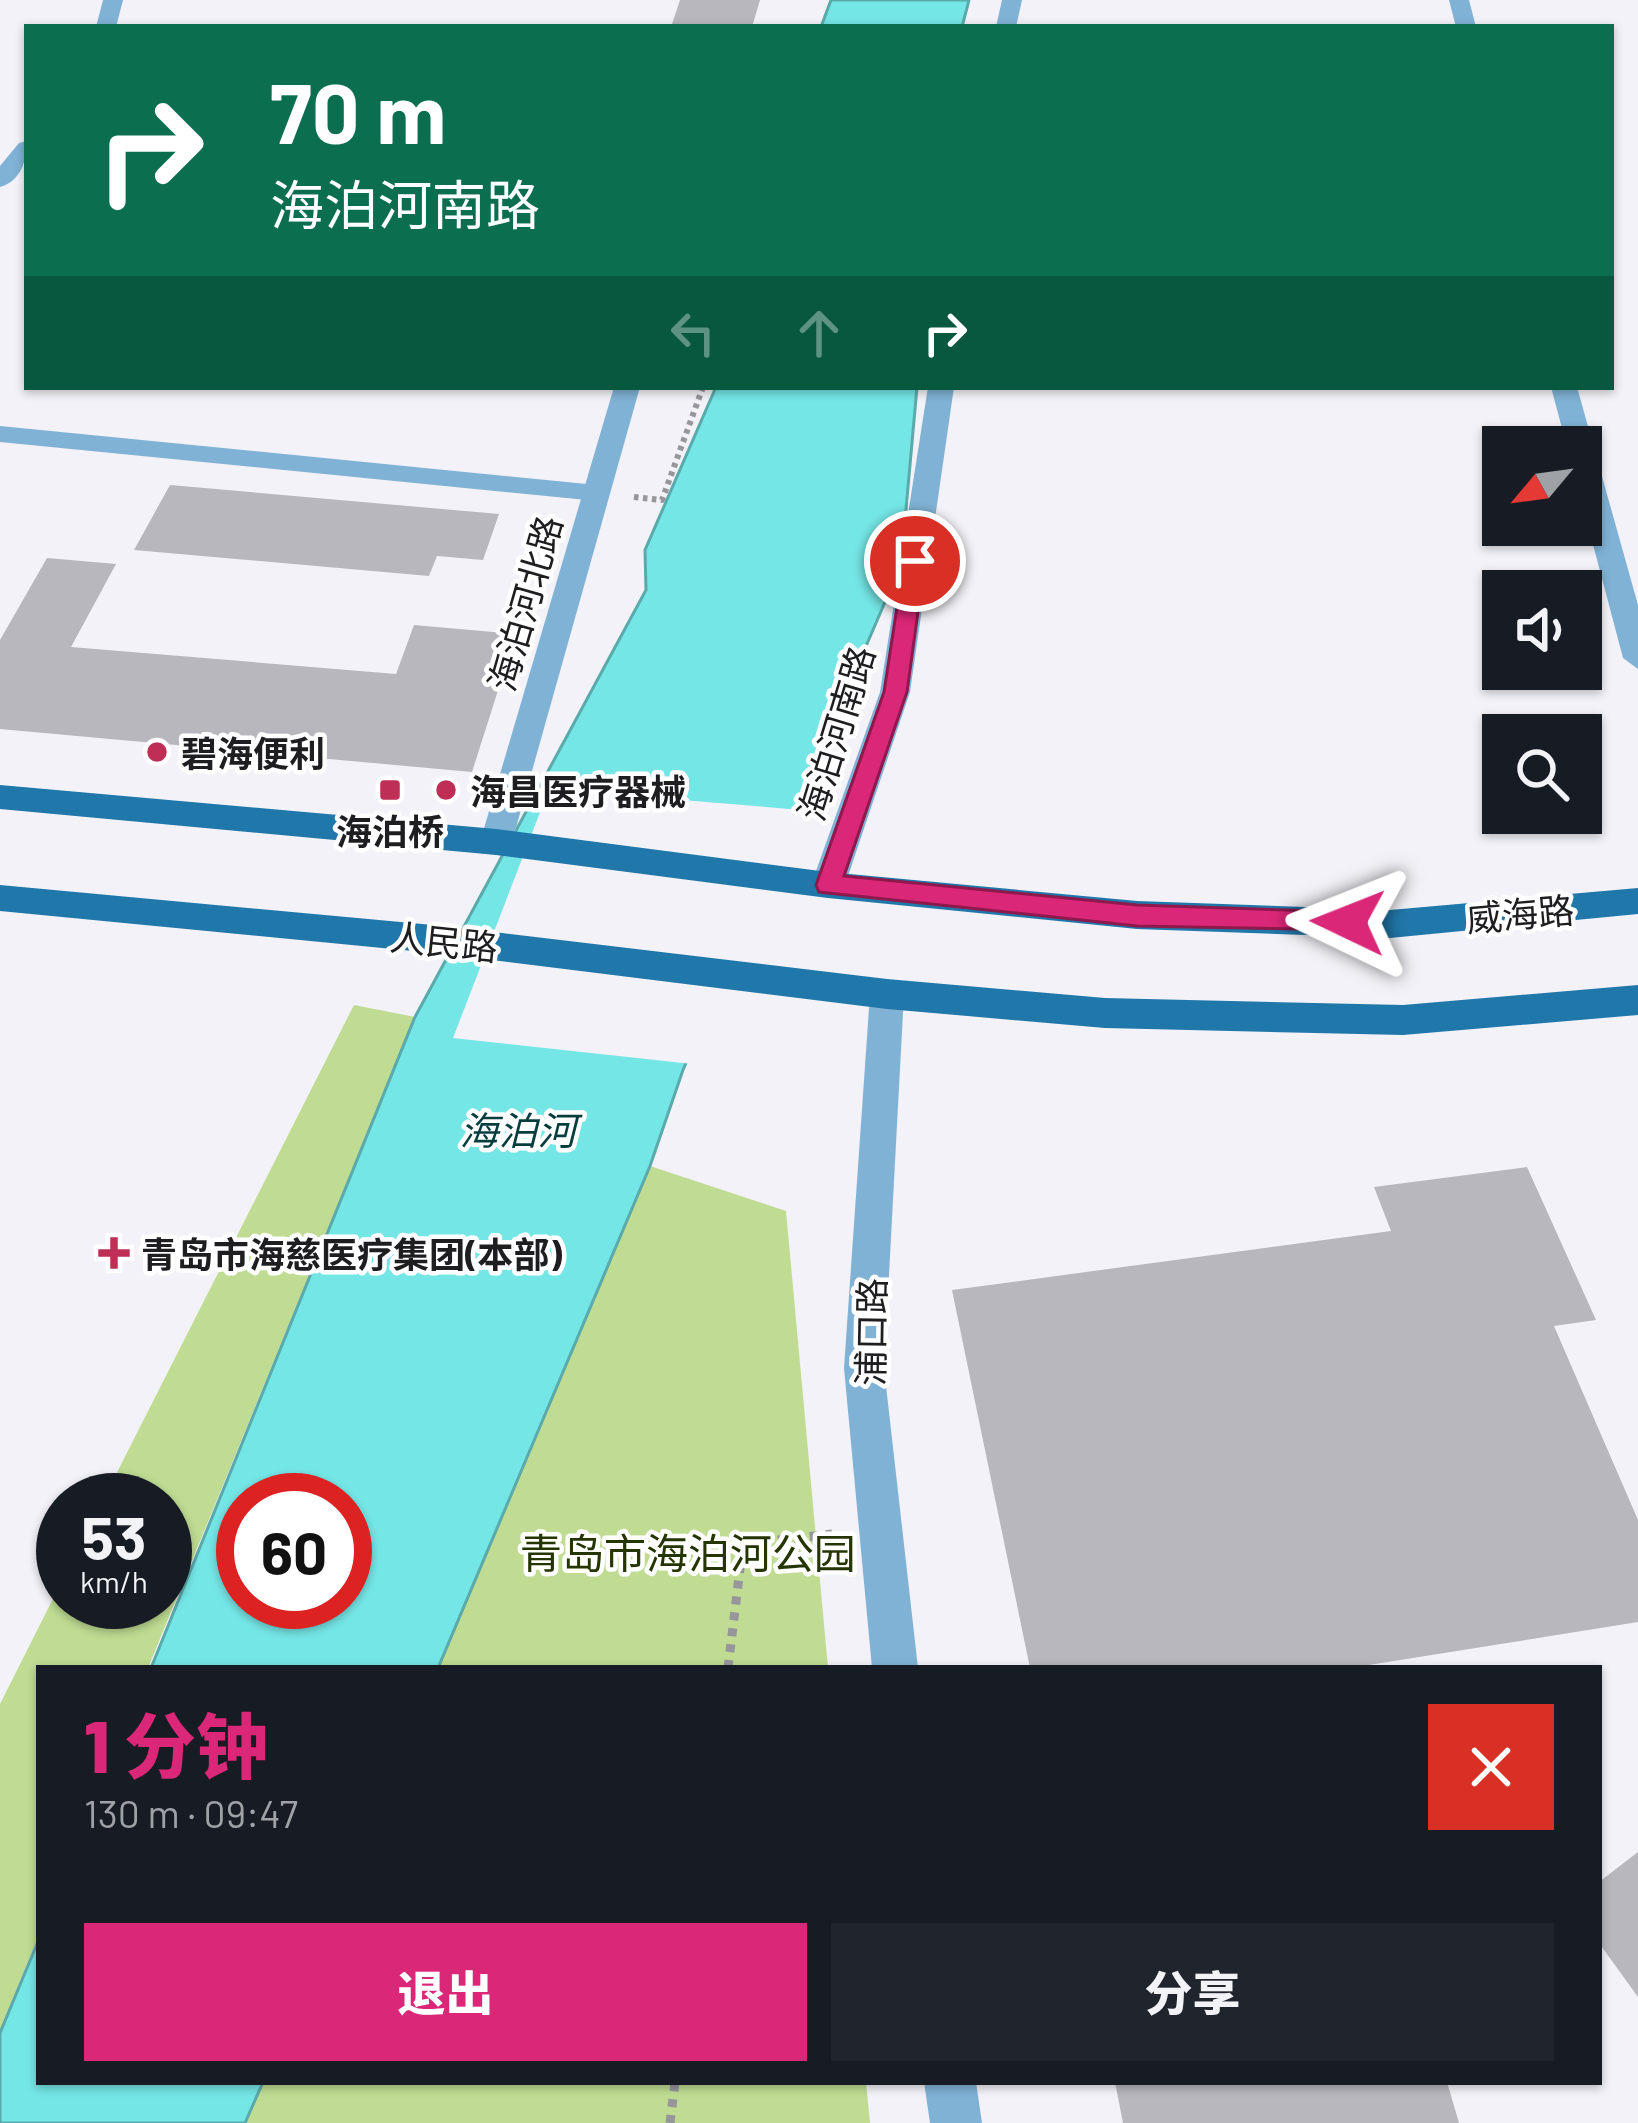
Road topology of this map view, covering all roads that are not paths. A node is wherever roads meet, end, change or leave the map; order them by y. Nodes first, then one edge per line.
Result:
1 (24, 152) edge
2 (0, 180) edge
3 (627, 390) edge
4 (941, 390) edge
5 (1565, 390) edge
6 (1575, 426) edge
7 (0, 434) edge
8 (597, 494) junction
9 (1602, 525) edge
10 (1638, 658) edge
11 (0, 797) edge
12 (496, 842) junction
13 (828, 885) junction
14 (0, 898) edge
15 (1638, 901) edge
16 (887, 994) junction
17 (1638, 1000) edge
18 (896, 1665) edge
19 (950, 2085) edge
20 (956, 2123) edge

1 - 2 street
3 - 8 street, 海泊河北路
4 - 13 street, 海泊河南路
5 - 6 street
7 - 8 lane
8 - 12 street, 海泊河北路
9 - 10 street
11 - 12 main road
12 - 13 main road
13 - 15 main road, 威海路
14 - 16 main road, 人民路
16 - 17 main road
16 - 18 street, 浦口路
19 - 20 street

